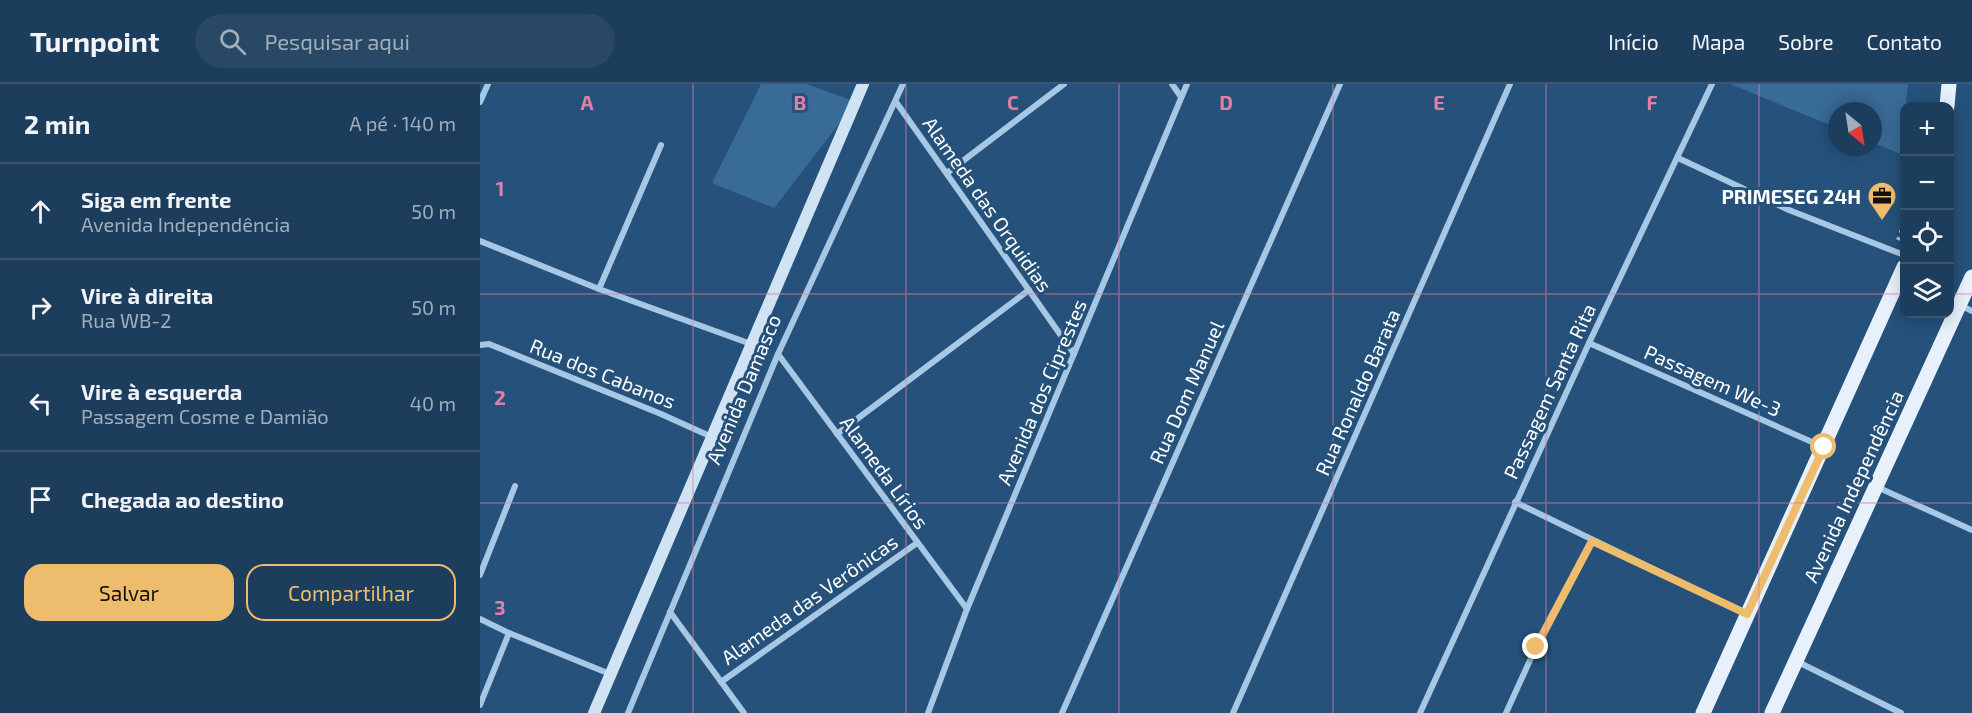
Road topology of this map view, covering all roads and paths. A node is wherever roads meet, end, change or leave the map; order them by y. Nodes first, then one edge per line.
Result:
1 (488, 84) edge
2 (863, 84) edge
3 (903, 84) edge
4 (1064, 84) edge
5 (1172, 84) edge
6 (1187, 84) edge
7 (1340, 84) edge
8 (1510, 84) edge
9 (1712, 84) edge
10 (1949, 84) edge
11 (1181, 97) junction
12 (480, 102) edge
13 (896, 102) junction
14 (1947, 102) edge
15 (661, 145) dead end
16 (1678, 158) junction
17 (947, 173) junction
18 (480, 241) edge
19 (1900, 253) edge
20 (1972, 277) edge
21 (1900, 278) edge
22 (599, 288) junction
23 (1029, 290) junction
24 (1966, 308) edge
25 (752, 344) junction
26 (1588, 344) junction
27 (480, 345) edge
28 (778, 354) junction
29 (1074, 354) junction
30 (837, 434) junction
31 (712, 437) junction
32 (1824, 447) junction
33 (515, 486) dead end
34 (1876, 486) junction
35 (1515, 502) junction
36 (1972, 530) edge
37 (1592, 541) junction
38 (917, 543) junction
39 (480, 575) edge
40 (967, 609) junction
41 (670, 612) junction
42 (1747, 614) junction
43 (480, 619) edge
44 (509, 633) junction
45 (1795, 661) junction
46 (610, 674) junction
47 (721, 682) junction
48 (480, 705) edge
49 (594, 713) edge
50 (628, 713) edge
51 (744, 713) edge
52 (928, 713) edge
53 (1062, 713) edge
54 (1233, 713) edge
55 (1420, 713) edge
56 (1506, 713) edge
57 (1703, 713) edge
58 (1772, 713) edge
59 (1901, 713) edge

1 - 12 street
2 - 25 street, Avenida Damasco
3 - 13 street, Avenida Damasco
4 - 17 street
5 - 11 street
6 - 11 street, Avenida dos Ciprestes
7 - 53 street, Rua Dom Manuel
8 - 54 street, Rua Ronaldo Barata
9 - 16 street, Passagem Santa Rita
10 - 14 main road
11 - 29 street, Avenida dos Ciprestes
13 - 17 street, Alameda das Orquidias
13 - 28 street, Avenida Damasco
15 - 22 street
16 - 19 street
16 - 26 street, Passagem Santa Rita
17 - 23 street, Alameda das Orquidias
18 - 22 street
20 - 24 main road, Avenida Independência
21 - 32 main road
22 - 25 street
23 - 29 street, Alameda das Orquidias
23 - 30 street
24 - 34 main road, Avenida Independência
25 - 31 street, Avenida Damasco
26 - 32 street, Passagem We-3
26 - 35 street, Passagem Santa Rita
27 - 31 street, Rua dos Cabanos
28 - 30 street, Alameda Lírios
28 - 41 street, Avenida Damasco
29 - 40 street, Avenida dos Ciprestes
30 - 38 street, Alameda Lírios
31 - 46 street, Avenida Damasco
32 - 42 main road
33 - 39 street
34 - 36 street
34 - 45 main road, Avenida Independência
35 - 37 street
35 - 55 street, Passagem Santa Rita
37 - 42 street
37 - 56 street
38 - 40 street, Alameda Lírios
38 - 47 street, Alameda das Verônicas
40 - 52 street, Avenida dos Ciprestes
41 - 47 street
41 - 50 street, Avenida Damasco
42 - 57 main road
43 - 44 street
44 - 46 street
44 - 48 street
45 - 58 main road, Avenida Independência
45 - 59 street
46 - 49 street, Avenida Damasco
47 - 51 street

